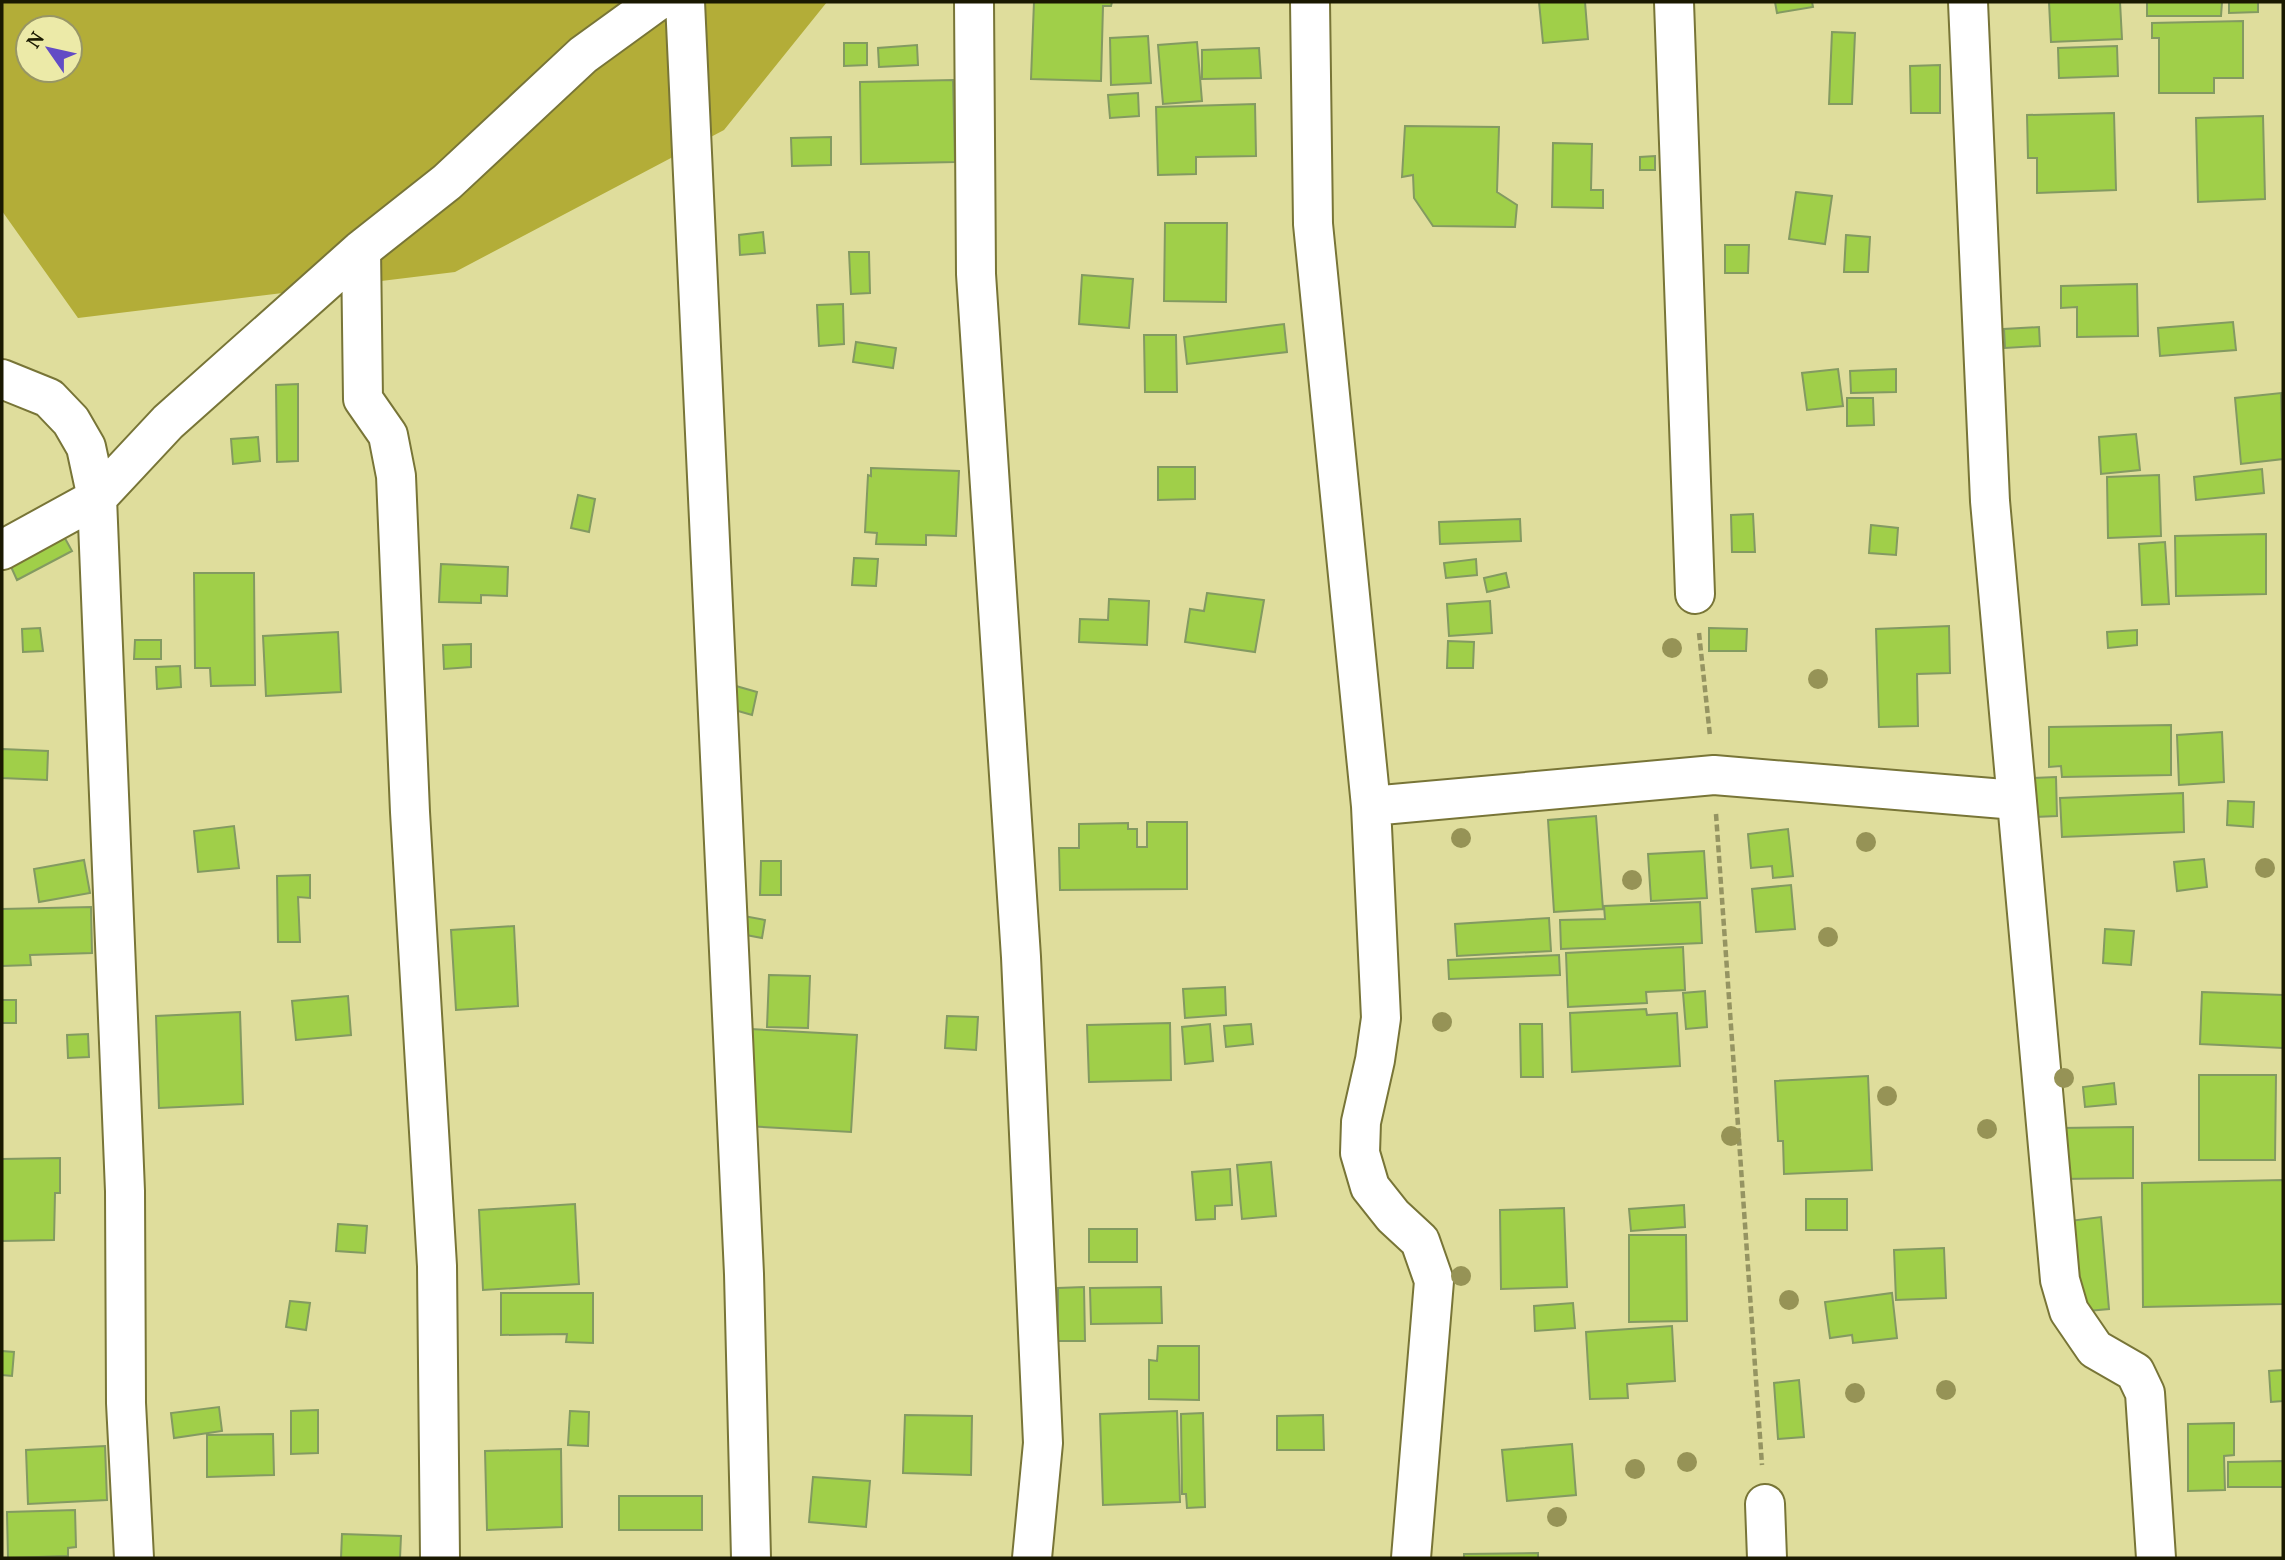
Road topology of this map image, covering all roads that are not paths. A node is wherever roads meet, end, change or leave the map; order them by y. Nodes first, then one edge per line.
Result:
1 (656, 2) edge
2 (685, 2) edge
3 (974, 2) edge
4 (1310, 2) edge
5 (1674, 2) edge
6 (1968, 2) edge
7 (361, 250) junction
8 (2, 379) edge
9 (97, 498) junction
10 (2, 550) edge
11 (1695, 594) road end
12 (2016, 800) junction
13 (1371, 806) junction
14 (1765, 1504) road end
15 (134, 1558) edge
16 (440, 1558) edge
17 (751, 1558) edge
18 (1032, 1558) edge
19 (1411, 1558) edge
20 (1767, 1558) edge
21 (2156, 1558) edge

1 - 7 street
2 - 17 street
3 - 18 street
4 - 13 street
5 - 11 street
6 - 12 street
7 - 9 street
7 - 16 street
8 - 9 street
9 - 10 street
9 - 15 street
12 - 13 street
12 - 21 street
13 - 19 street
14 - 20 street

